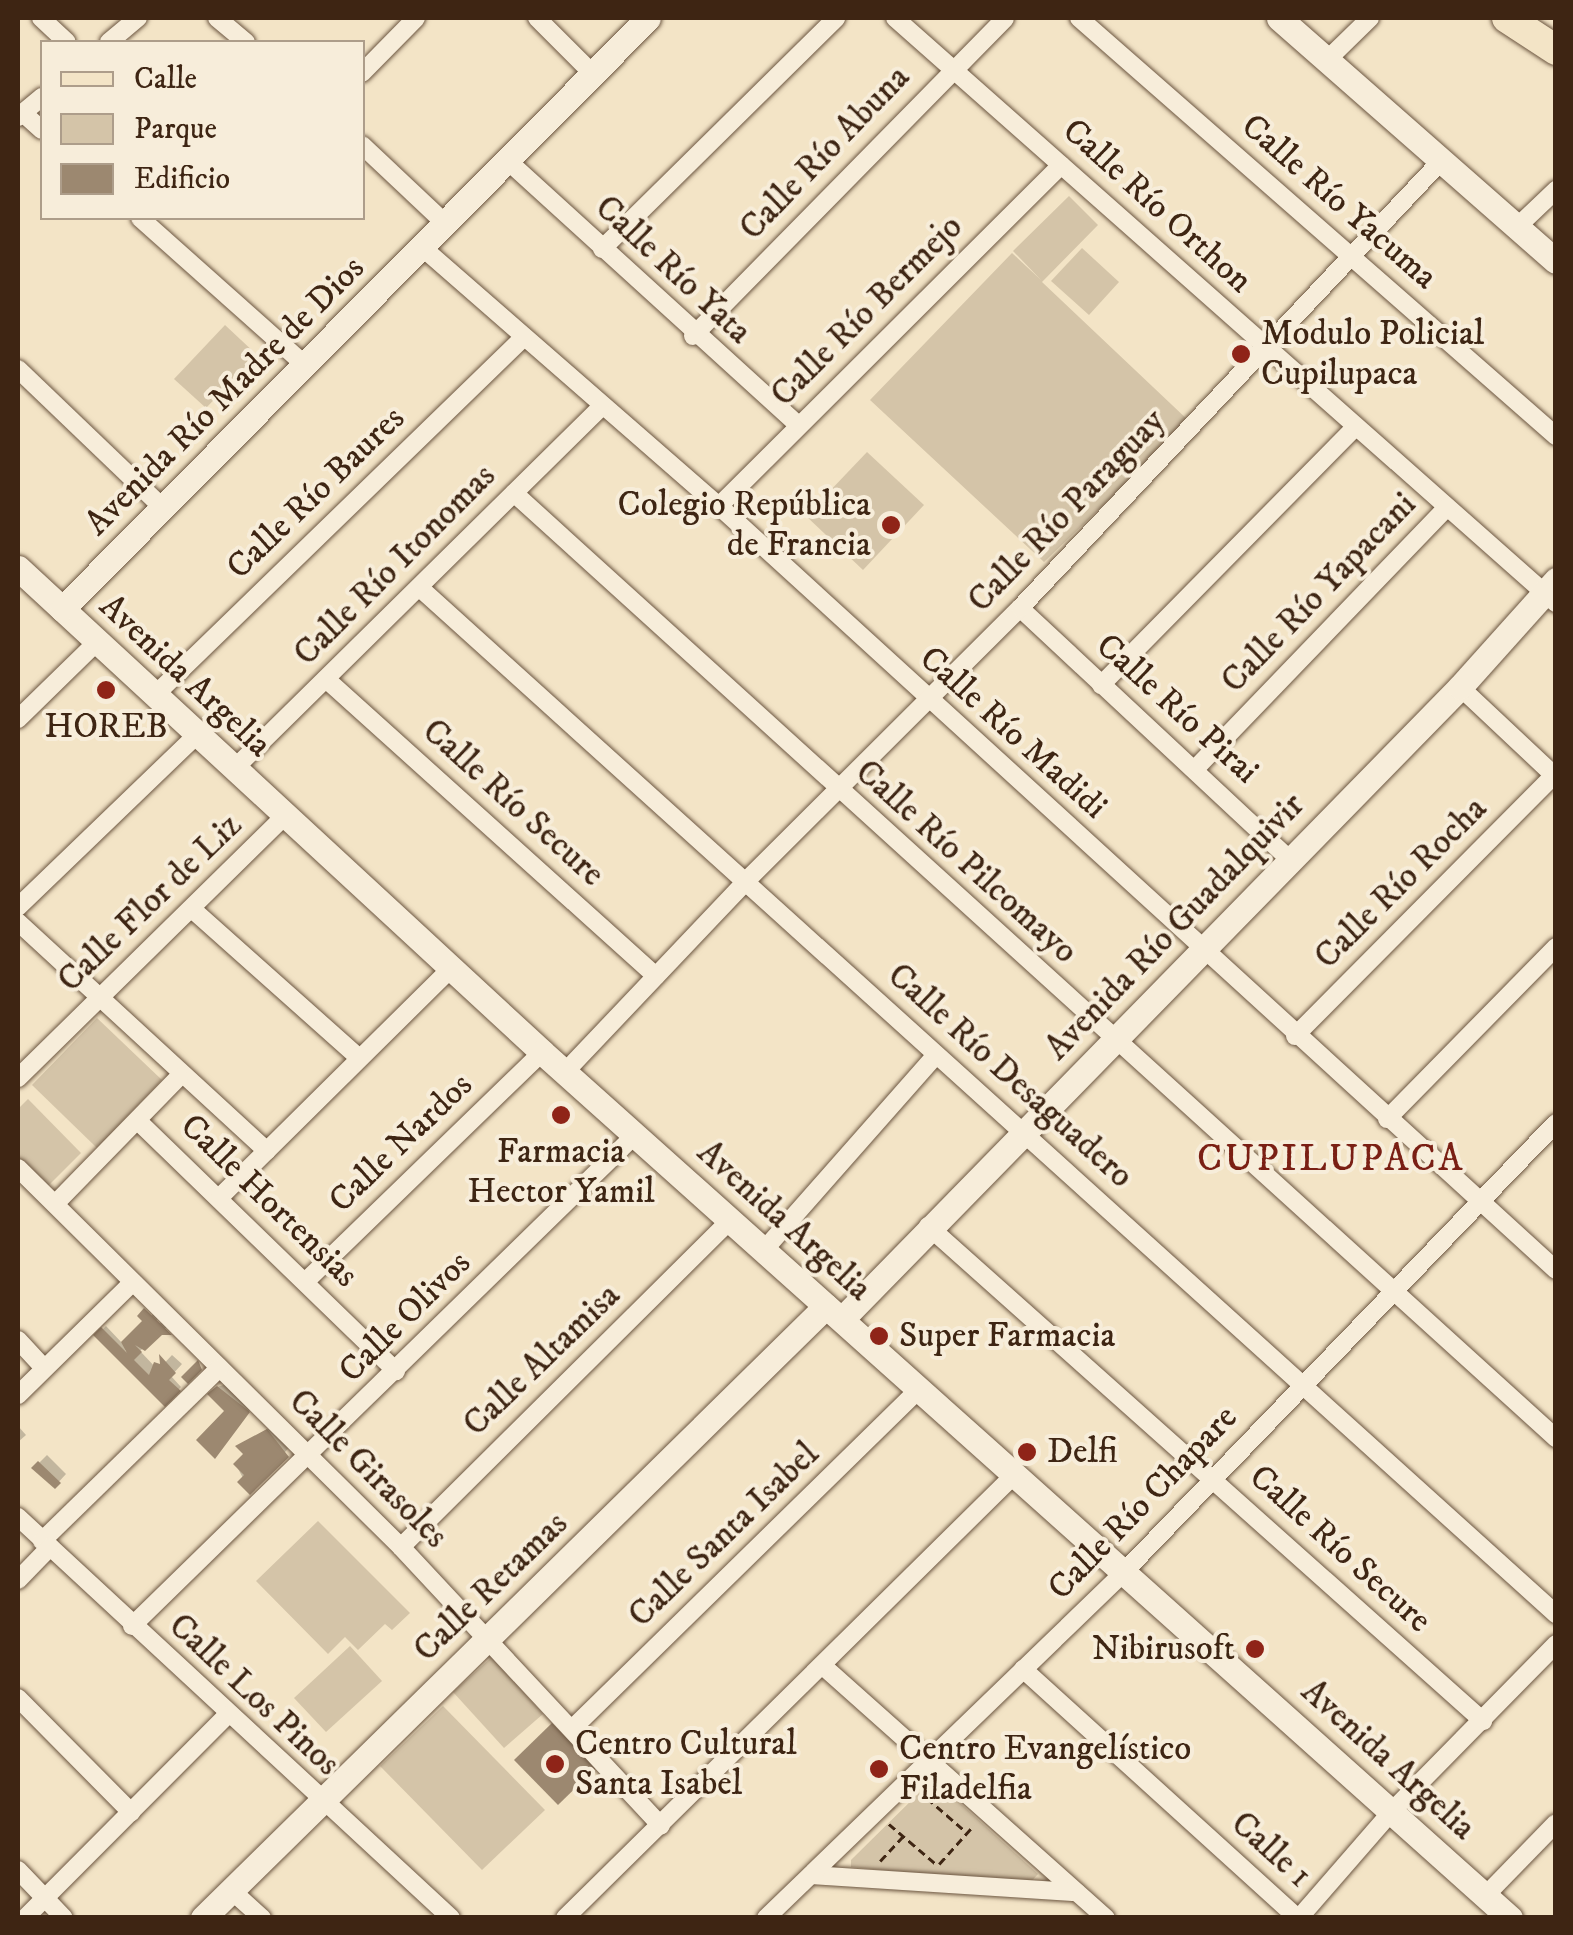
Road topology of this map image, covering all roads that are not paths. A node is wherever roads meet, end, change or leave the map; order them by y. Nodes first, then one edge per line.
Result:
1 (40, 18) edge
2 (138, 18) edge
3 (416, 18) edge
4 (537, 18) edge
5 (648, 18) edge
6 (836, 18) edge
7 (895, 18) edge
8 (1004, 18) edge
9 (1079, 18) edge
10 (1279, 18) edge
11 (1370, 18) edge
12 (1506, 18) edge
13 (223, 20) edge
14 (64, 40) edge
15 (111, 40) edge
16 (244, 40) edge
17 (1556, 50) edge
18 (1327, 60) junction
19 (952, 68) junction
20 (365, 71) edge
21 (592, 73) junction
22 (40, 99) edge
23 (20, 115) edge
24 (365, 148) edge
25 (1442, 160) junction
26 (508, 161) junction
27 (1062, 165) junction
28 (1556, 190) edge
29 (142, 220) edge
30 (447, 224) junction
31 (1517, 227) junction
32 (424, 248) junction
33 (602, 249) junction
34 (1354, 258) junction
35 (1556, 260) edge
36 (693, 336) junction
37 (523, 338) junction
38 (1268, 348) junction
39 (305, 365) junction
40 (18, 369) edge
41 (600, 408) junction
42 (797, 424) junction
43 (1356, 426) junction
44 (1556, 436) edge
45 (514, 492) junction
46 (720, 506) junction
47 (1447, 507) junction
48 (163, 508) junction
49 (18, 568) edge
50 (420, 588) junction
51 (1552, 592) edge
52 (1020, 608) junction
53 (62, 609) junction
54 (97, 642) junction
55 (326, 679) junction
56 (1101, 685) junction
57 (1460, 688) junction
58 (154, 694) junction
59 (927, 699) junction
60 (18, 719) edge
61 (197, 735) junction
62 (235, 768) junction
63 (1196, 768) junction
64 (1554, 776) edge
65 (834, 790) junction
66 (284, 817) junction
67 (1289, 859) junction
68 (745, 882) junction
69 (18, 907) edge
70 (192, 909) junction
71 (18, 922) edge
72 (1556, 947) edge
73 (1201, 949) junction
74 (450, 968) junction
75 (656, 976) junction
76 (97, 1000) junction
77 (1295, 1036) junction
78 (1117, 1040) junction
79 (542, 1052) junction
80 (935, 1056) junction
81 (359, 1058) junction
82 (565, 1072) junction
83 (180, 1077) junction
84 (18, 1078) edge
85 (1387, 1119) junction
86 (139, 1122) junction
87 (1556, 1123) edge
88 (1024, 1130) junction
89 (635, 1135) junction
90 (267, 1151) junction
91 (18, 1168) edge
92 (220, 1197) junction
93 (1478, 1203) junction
94 (55, 1204) junction
95 (730, 1220) junction
96 (928, 1226) junction
97 (764, 1250) junction
98 (1556, 1270) edge
99 (306, 1280) junction
100 (132, 1282) junction
101 (1390, 1290) junction
102 (834, 1312) junction
103 (18, 1340) edge
104 (44, 1368) junction
105 (220, 1368) junction
106 (396, 1371) junction
107 (1303, 1384) junction
108 (920, 1388) junction
109 (18, 1395) edge
110 (1556, 1438) edge
111 (310, 1456) junction
112 (1014, 1474) junction
113 (1213, 1479) junction
114 (18, 1517) edge
115 (46, 1544) junction
116 (400, 1547) junction
117 (1124, 1572) junction
118 (18, 1580) edge
119 (1556, 1614) edge
120 (132, 1626) junction
121 (490, 1639) junction
122 (1556, 1644) edge
123 (824, 1666) junction
124 (1022, 1669) junction
125 (18, 1698) edge
126 (227, 1715) junction
127 (1483, 1721) junction
128 (573, 1728) junction
129 (930, 1761) junction
130 (319, 1800) junction
131 (1392, 1811) junction
132 (131, 1812) junction
133 (1556, 1824) edge
134 (661, 1826) junction
135 (18, 1870) edge
136 (811, 1875) junction
137 (230, 1890) junction
138 (1076, 1892) junction
139 (1486, 1895) junction
140 (45, 1898) junction
141 (25, 1918) edge
142 (64, 1918) edge
143 (203, 1918) edge
144 (262, 1918) edge
145 (451, 1918) edge
146 (565, 1918) edge
147 (766, 1918) edge
148 (1106, 1918) edge
149 (1298, 1918) edge
150 (1510, 1918) edge

1 - 14 street
2 - 15 street
3 - 20 street
4 - 21 street
5 - 21 street, Avenida Río Madre de Dios
6 - 33 street
7 - 19 street, Calle Río Orthon
8 - 19 street, Calle Río Abuna
9 - 34 street, Calle Río Yacuma
10 - 18 street
11 - 18 street
12 - 17 main road
13 - 16 street
18 - 25 street
19 - 27 street, Calle Río Orthon
19 - 36 street, Calle Río Abuna
21 - 26 street, Avenida Río Madre de Dios
22 - 23 street
24 - 30 street
25 - 31 street
25 - 34 street, Calle Río Paraguay
26 - 30 street, Avenida Río Madre de Dios
26 - 33 street, Calle Río Yata
27 - 38 street, Calle Río Orthon
27 - 42 street, Calle Río Bermejo
28 - 31 street
29 - 39 street
30 - 32 street, Avenida Río Madre de Dios
31 - 35 street
32 - 37 street, Calle Río Madidi
32 - 39 street, Avenida Río Madre de Dios
33 - 36 street, Calle Río Yata
34 - 38 street, Calle Río Paraguay
34 - 44 street, Calle Río Yacuma
36 - 42 street, Calle Río Yata
37 - 41 street, Calle Río Madidi
37 - 58 street, Calle Río Baures
38 - 43 street, Calle Río Orthon
38 - 52 street, Calle Río Paraguay
39 - 48 street, Avenida Río Madre de Dios
40 - 48 street
41 - 45 street, Calle Río Itonomas
41 - 46 street, Calle Río Madidi
42 - 46 street, Calle Río Bermejo
43 - 47 street, Calle Río Orthon
43 - 56 street
45 - 50 street, Calle Río Itonomas
45 - 65 street, Calle Río Pilcomayo
46 - 59 street, Calle Río Madidi
47 - 51 street, Calle Río Orthon
47 - 63 street, Calle Río Yapacani
48 - 53 street, Avenida Río Madre de Dios
49 - 53 street, Avenida Argelia
50 - 55 street, Calle Río Itonomas
50 - 68 street, Calle Río Desaguadero
51 - 57 street, Avenida Río Guadalquivir
52 - 56 street, Calle Río Pirai
52 - 59 street, Calle Río Paraguay
53 - 54 street, Avenida Argelia
54 - 58 street, Avenida Argelia
54 - 60 street
55 - 62 street, Calle Río Itonomas
55 - 75 street, Calle Río Secure
56 - 63 street, Calle Río Pirai
57 - 64 street
57 - 67 street, Avenida Río Guadalquivir
58 - 61 street, Avenida Argelia
59 - 65 street, Calle Río Paraguay
59 - 73 street, Calle Río Madidi
61 - 62 street, Avenida Argelia
61 - 69 street
62 - 66 street, Avenida Argelia
63 - 67 street, Calle Río Pirai
64 - 77 street, Calle Río Rocha
65 - 68 street, Calle Río Paraguay
65 - 78 street, Calle Río Pilcomayo
66 - 70 street, Calle Flor de Liz
66 - 74 street, Avenida Argelia
67 - 73 street, Avenida Río Guadalquivir
68 - 75 street, Calle Río Paraguay
68 - 80 street, Calle Río Desaguadero
70 - 76 street, Calle Flor de Liz
70 - 81 street
71 - 76 street
72 - 85 street
73 - 77 street, Calle Río Madidi
73 - 78 street, Avenida Río Guadalquivir
74 - 79 street, Avenida Argelia
74 - 81 street
75 - 82 street, Calle Río Paraguay
76 - 83 street
76 - 84 street, Calle Flor de Liz
77 - 85 street, Calle Río Madidi
78 - 88 street, Avenida Río Guadalquivir
78 - 101 street, Calle Río Pilcomayo
79 - 82 street, Avenida Argelia
79 - 99 street, Calle Nardos
80 - 88 street, Calle Río Desaguadero
80 - 97 street
81 - 90 street
82 - 89 street, Avenida Argelia
83 - 86 street
83 - 90 street
85 - 93 street, Calle Río Madidi
86 - 92 street, Calle Hortensias
86 - 94 street
87 - 93 street, Calle Río Chapare
88 - 96 street, Avenida Río Guadalquivir
88 - 107 street, Calle Río Desaguadero
89 - 95 street, Avenida Argelia
89 - 106 street, Calle Olivos
90 - 92 street
91 - 94 street, Calle Girasoles
92 - 99 street, Calle Hortensias
93 - 98 street, Calle Río Madidi
93 - 101 street, Calle Río Chapare
94 - 100 street, Calle Girasoles
95 - 97 street, Avenida Argelia
95 - 116 street, Calle Altamisa
96 - 102 street, Avenida Río Guadalquivir
96 - 113 street, Calle Río Secure
97 - 102 street, Avenida Argelia
99 - 106 street, Calle Hortensias
100 - 104 street
100 - 105 street, Calle Girasoles
101 - 107 street, Calle Río Chapare
101 - 110 street, Calle Río Pilcomayo
102 - 108 street, Avenida Argelia
102 - 121 street, Calle Retamas
103 - 104 street
104 - 109 street
105 - 111 street, Calle Girasoles
105 - 115 street
106 - 111 street, Calle Olivos
107 - 113 street, Calle Río Chapare
107 - 119 street, Calle Río Desaguadero
108 - 112 street, Avenida Argelia
108 - 128 street, Calle Santa Isabel
111 - 116 street, Calle Girasoles
111 - 120 street, Calle Olivos
112 - 117 street, Avenida Argelia
112 - 123 street
113 - 117 street, Calle Río Chapare
113 - 127 street, Calle Río Secure
114 - 115 street, Calle Los Pinos
115 - 118 street
115 - 120 street, Calle Los Pinos
116 - 121 street, Calle Girasoles
117 - 124 street, Calle Río Chapare
117 - 131 street, Avenida Argelia
120 - 126 street, Calle Los Pinos
121 - 128 street, Calle Girasoles
121 - 130 street, Calle Retamas
122 - 127 street
123 - 129 street
123 - 134 street
124 - 129 street, Calle Río Chapare
124 - 149 street, Calle 1
125 - 132 street
126 - 130 street, Calle Los Pinos
126 - 132 street
127 - 131 street
128 - 134 street, Calle Girasoles
129 - 136 street, Calle Río Chapare
129 - 138 street
130 - 137 street, Calle Retamas
130 - 145 street, Calle Los Pinos
131 - 139 street, Avenida Argelia
131 - 149 street
132 - 140 street
133 - 139 street
134 - 146 street
135 - 140 street
136 - 138 street
136 - 147 street, Calle Río Chapare
137 - 143 street, Calle Retamas
137 - 144 street
138 - 148 street
139 - 150 street, Avenida Argelia
140 - 141 street
140 - 142 street

